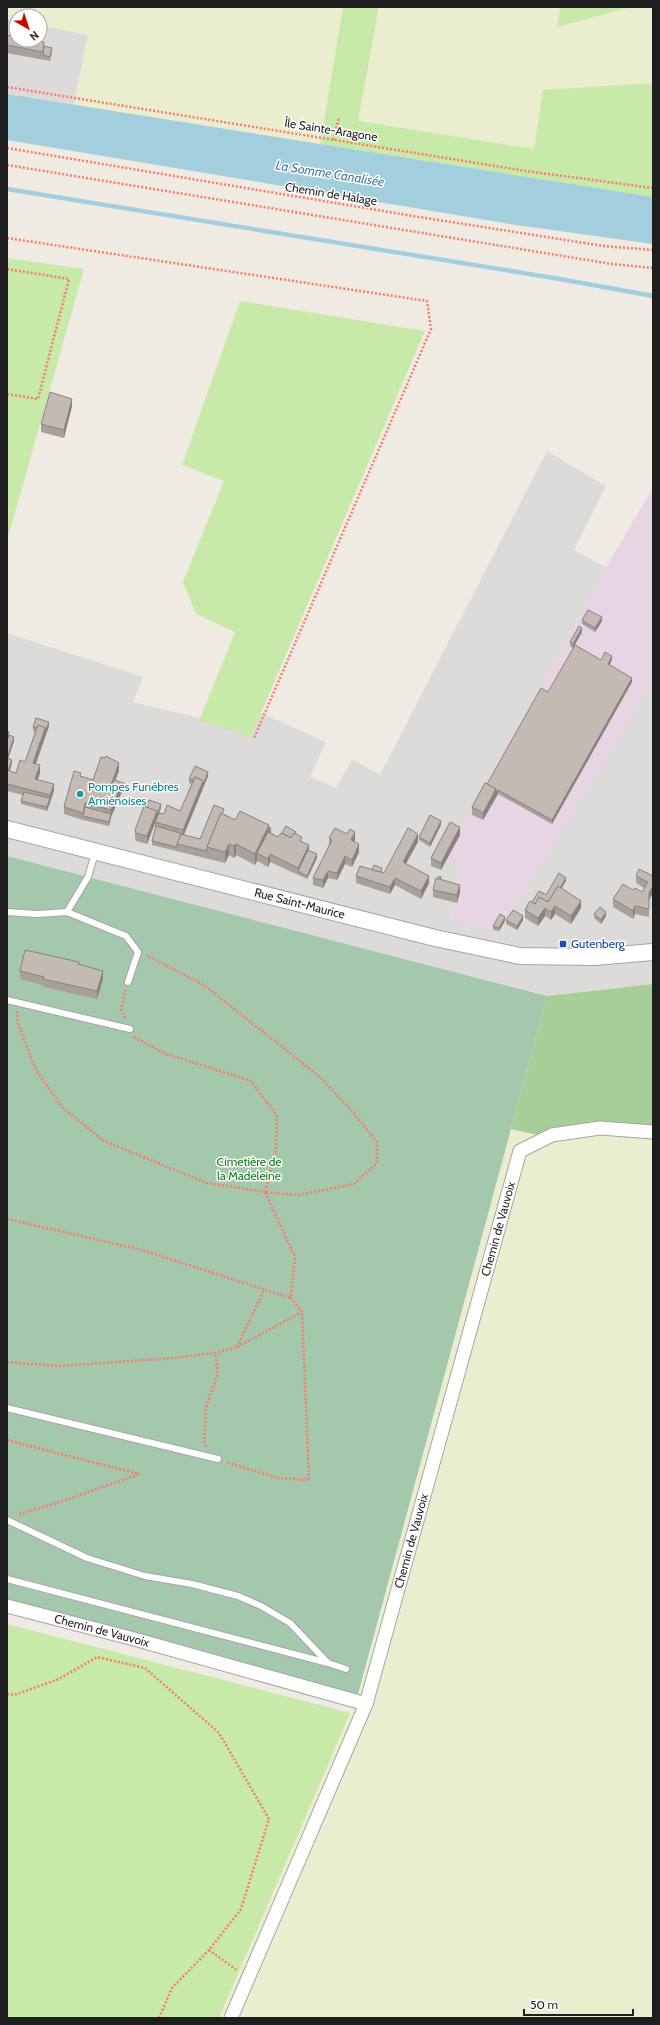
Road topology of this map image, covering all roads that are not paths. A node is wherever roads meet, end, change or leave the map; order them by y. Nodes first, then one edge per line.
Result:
1 (7, 829) edge
2 (96, 851) junction
3 (7, 912) edge
4 (67, 912) junction
5 (653, 952) edge
6 (128, 982) road end
7 (7, 1000) edge
8 (130, 1029) road end
9 (653, 1132) edge
10 (7, 1408) edge
11 (218, 1459) road end
12 (7, 1520) edge
13 (7, 1579) edge
14 (7, 1606) edge
15 (328, 1662) junction
16 (346, 1669) dead end
17 (366, 1704) junction
18 (231, 2018) edge

1 - 2 street, Rue Saint-Maurice
2 - 4 lane
2 - 5 street, Rue Saint-Maurice
3 - 4 lane
4 - 6 lane
7 - 8 lane
9 - 17 street, Chemin de Vauvoix
10 - 11 lane
12 - 15 lane
13 - 15 lane
14 - 17 street, Chemin de Vauvoix
15 - 16 lane
17 - 18 street

